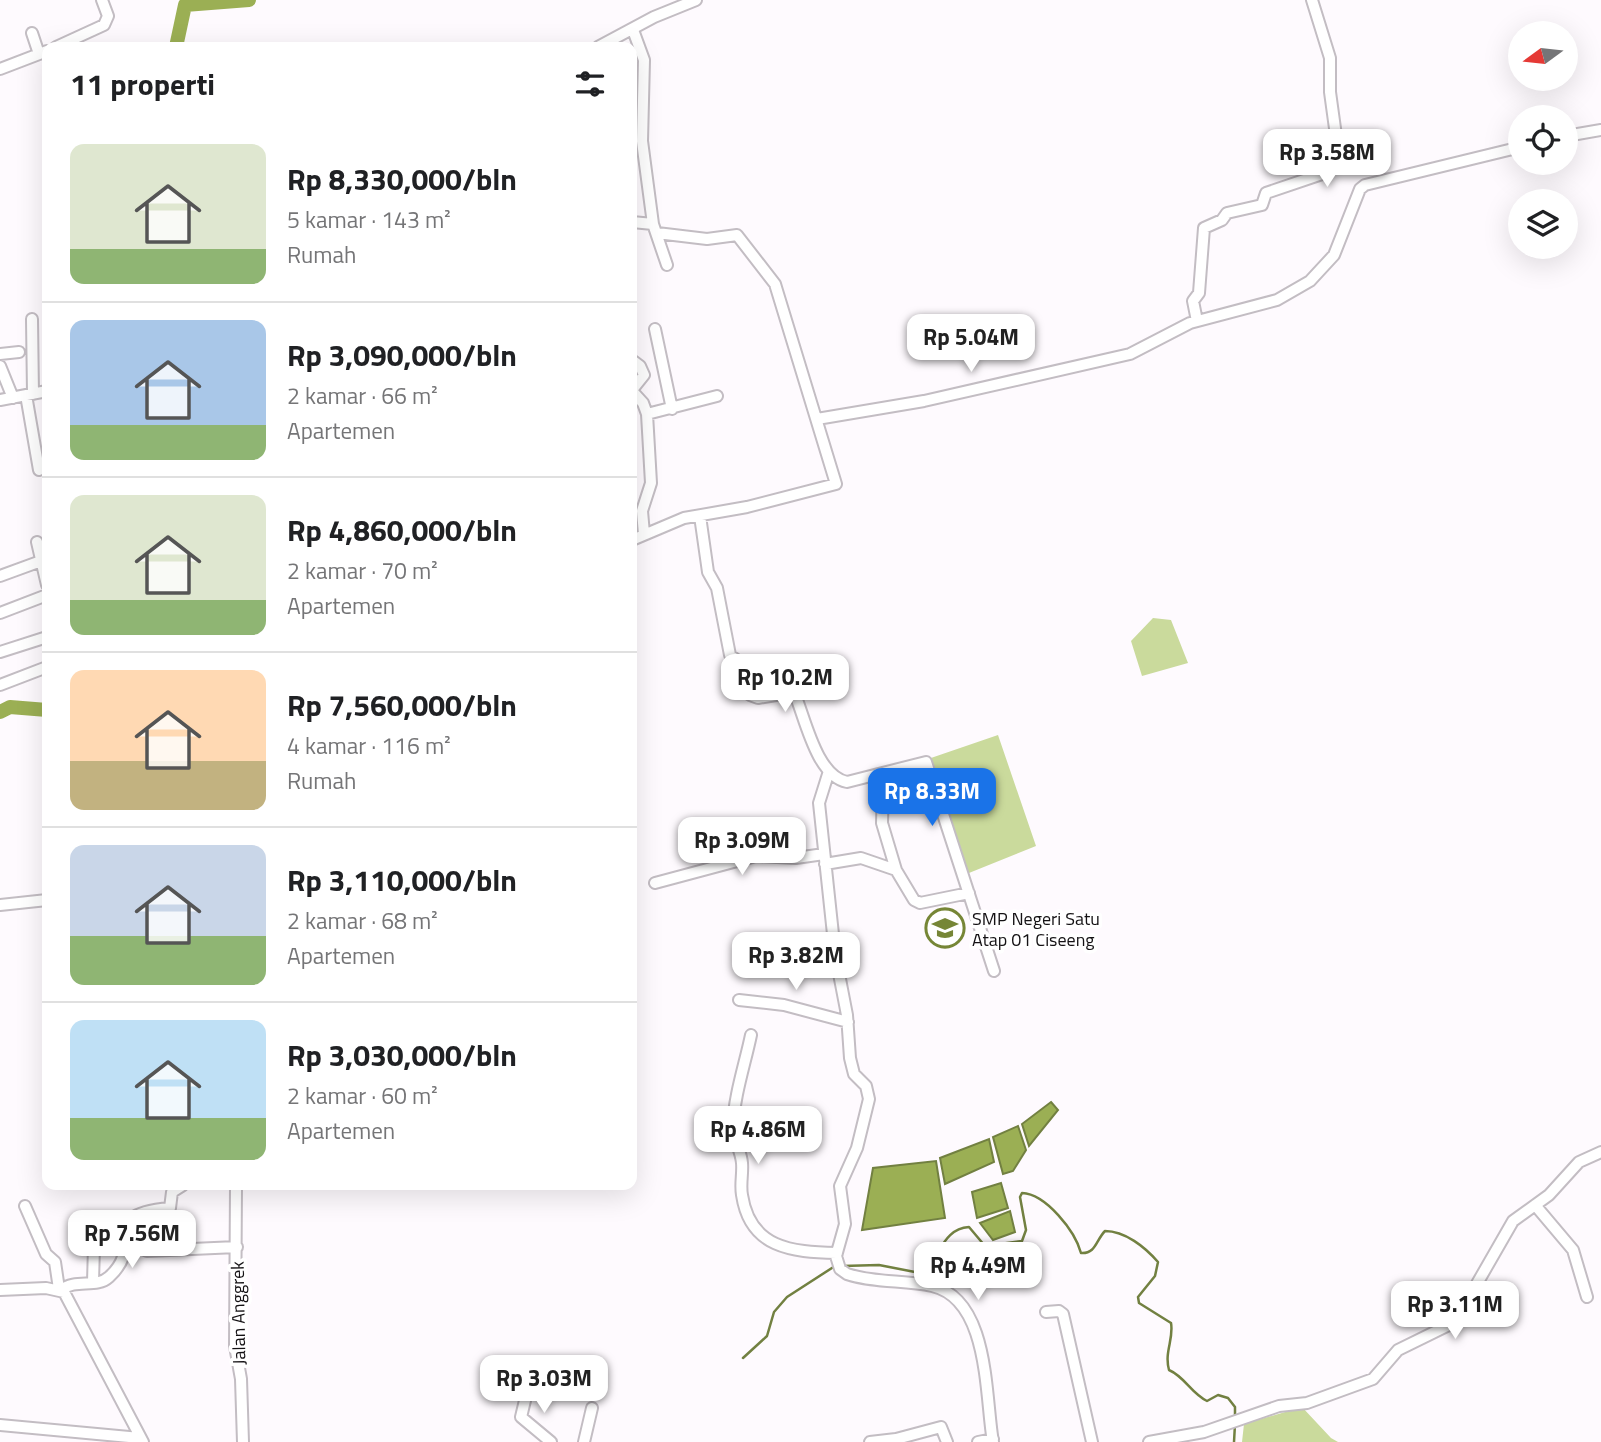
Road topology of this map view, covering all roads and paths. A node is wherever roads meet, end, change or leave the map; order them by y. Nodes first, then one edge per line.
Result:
1 (102, 0) edge
2 (696, 0) edge
3 (1312, 0) edge
4 (633, 30) junction
5 (32, 33) dead end
6 (67, 42) edge
7 (608, 42) edge
8 (42, 51) edge
9 (42, 53) edge
10 (0, 69) edge
11 (1601, 130) edge
12 (1578, 134) edge
13 (1508, 150) edge
14 (637, 223) edge
15 (655, 228) junction
16 (667, 265) dead end
17 (32, 319) dead end
18 (1197, 321) junction
19 (655, 329) dead end
20 (19, 352) dead end
21 (0, 354) edge
22 (637, 364) edge
23 (0, 366) edge
24 (637, 384) edge
25 (42, 392) edge
26 (30, 394) junction
27 (637, 396) edge
28 (717, 396) dead end
29 (13, 398) junction
30 (0, 400) edge
31 (672, 409) junction
32 (647, 414) junction
33 (817, 418) junction
34 (39, 470) dead end
35 (700, 516) junction
36 (643, 534) junction
37 (637, 537) edge
38 (37, 542) dead end
39 (41, 561) junction
40 (42, 565) edge
41 (0, 576) edge
42 (42, 597) edge
43 (0, 613) edge
44 (42, 639) edge
45 (0, 652) edge
46 (42, 669) edge
47 (0, 685) edge
48 (829, 771) junction
49 (878, 774) junction
50 (825, 859) junction
51 (896, 870) junction
52 (655, 883) dead end
53 (969, 893) junction
54 (42, 901) edge
55 (0, 905) edge
56 (994, 971) dead end
57 (739, 1000) dead end
58 (848, 1022) junction
59 (751, 1035) dead end
60 (1601, 1153) edge
61 (175, 1190) edge
62 (236, 1190) edge
63 (1535, 1205) junction
64 (26, 1206) dead end
65 (126, 1242) junction
66 (94, 1245) dead end
67 (237, 1247) junction
68 (837, 1255) junction
69 (93, 1282) junction
70 (60, 1289) junction
71 (0, 1290) edge
72 (1587, 1297) dead end
73 (1046, 1312) dead end
74 (528, 1388) dead end
75 (592, 1408) dead end
76 (0, 1424) edge
77 (141, 1440) edge
78 (587, 1441) edge
79 (993, 1441) edge
80 (243, 1442) edge
81 (551, 1442) edge
82 (870, 1442) edge
83 (947, 1442) edge
84 (978, 1442) edge
85 (1092, 1442) edge
86 (1149, 1442) edge

1 - 6 street
2 - 4 street
3 - 18 street
4 - 7 street
4 - 15 street
5 - 8 street
9 - 10 street
11 - 12 street
13 - 18 street
14 - 15 street
15 - 16 street
15 - 33 street
17 - 26 street
18 - 33 street
19 - 31 street
20 - 21 street
22 - 24 street
23 - 29 street
25 - 26 street
26 - 29 street
26 - 34 street
27 - 32 street
28 - 31 street
29 - 30 street
31 - 32 street
32 - 36 street
33 - 35 street
35 - 36 street
35 - 48 street
36 - 37 street
38 - 39 street
39 - 40 street
39 - 41 street
42 - 43 street
44 - 45 street
46 - 47 street
48 - 49 street
48 - 50 street
49 - 51 street
49 - 53 street
50 - 51 street
50 - 52 street
50 - 58 street
51 - 53 street
53 - 56 street
54 - 55 street
57 - 58 street
58 - 68 street
59 - 68 street
60 - 63 street
61 - 65 street
62 - 67 street, Jalan Anggrek
63 - 72 street
63 - 86 street
64 - 70 street
65 - 67 street
65 - 69 street
66 - 69 street
67 - 80 street, Jalan Anggrek
68 - 79 street
69 - 70 street
70 - 71 street
70 - 77 street
73 - 85 street
74 - 81 street
75 - 78 street
76 - 77 street
79 - 84 street
82 - 83 street

